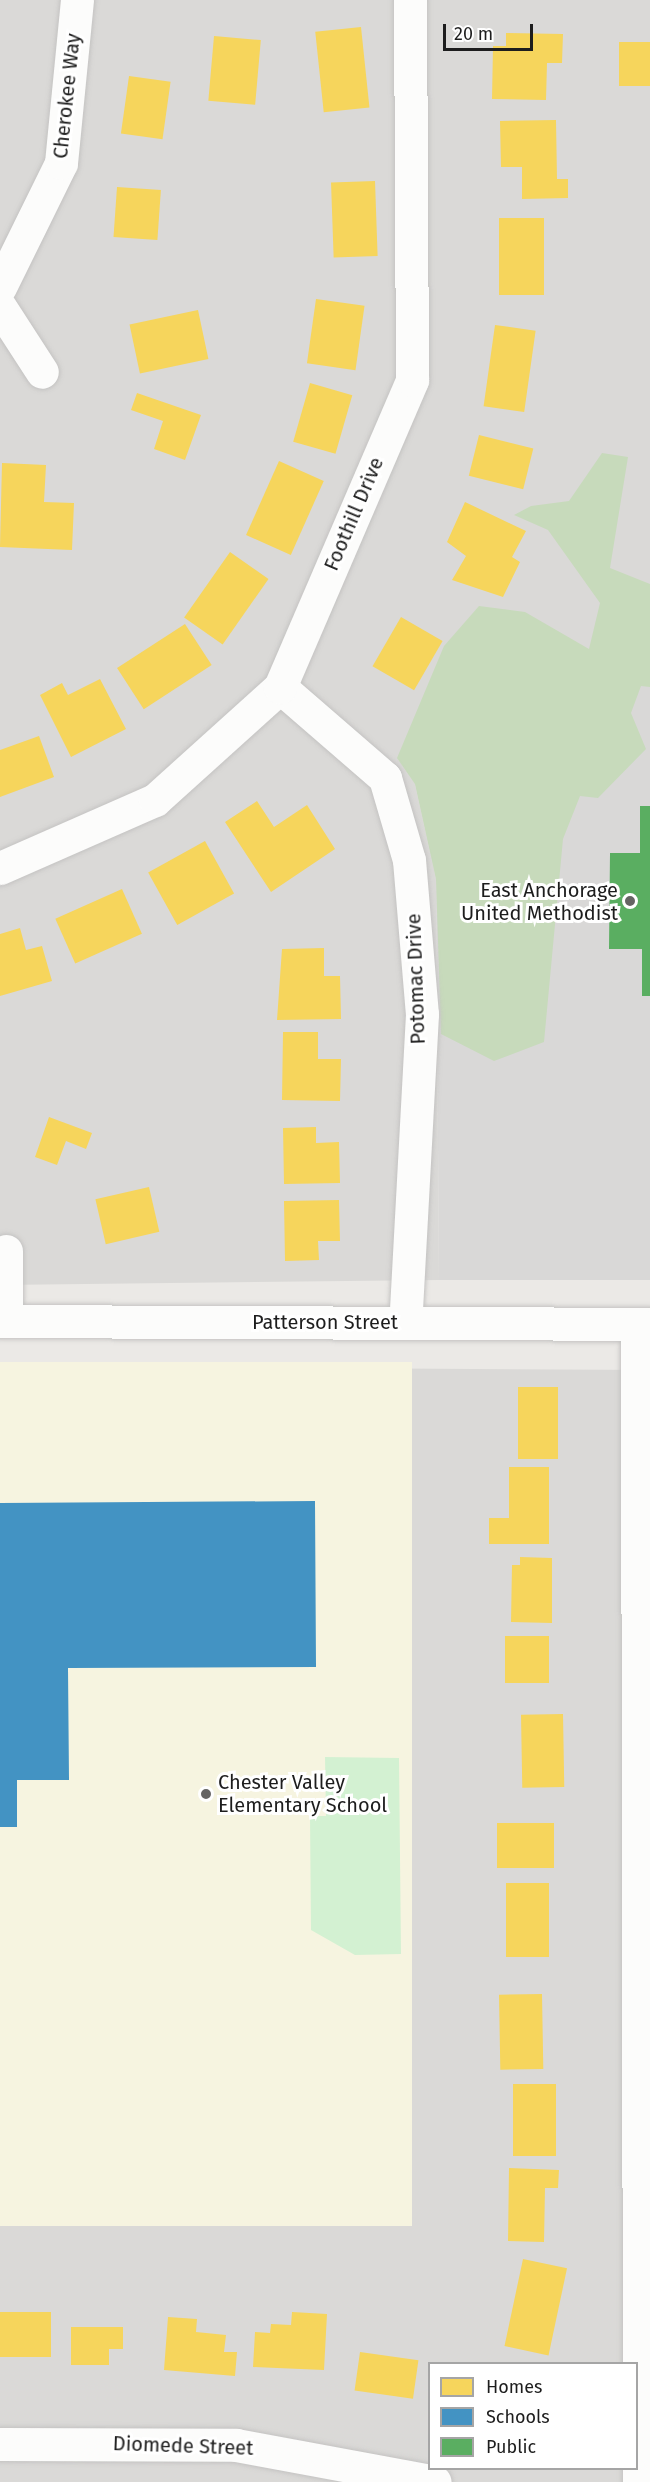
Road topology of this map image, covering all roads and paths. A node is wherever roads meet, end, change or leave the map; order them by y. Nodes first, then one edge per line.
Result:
1 (77, 0) edge
2 (410, 0) edge
3 (0, 287) edge
4 (0, 307) edge
5 (42, 372) dead end
6 (280, 687) junction
7 (0, 867) edge
8 (6, 1251) dead end
9 (3, 1321) edge
10 (405, 1323) junction
11 (644, 1324) edge
12 (0, 2444) edge
13 (435, 2482) edge
14 (639, 2482) edge

1 - 3 street, Cherokee Way
2 - 6 street, Foothill Drive
4 - 5 street
6 - 7 street, Foothill Drive
6 - 10 street, Potomac Drive
8 - 9 street
9 - 10 street, Patterson Street
10 - 11 street, Patterson Street
11 - 14 street
12 - 13 street, Diomede Street

